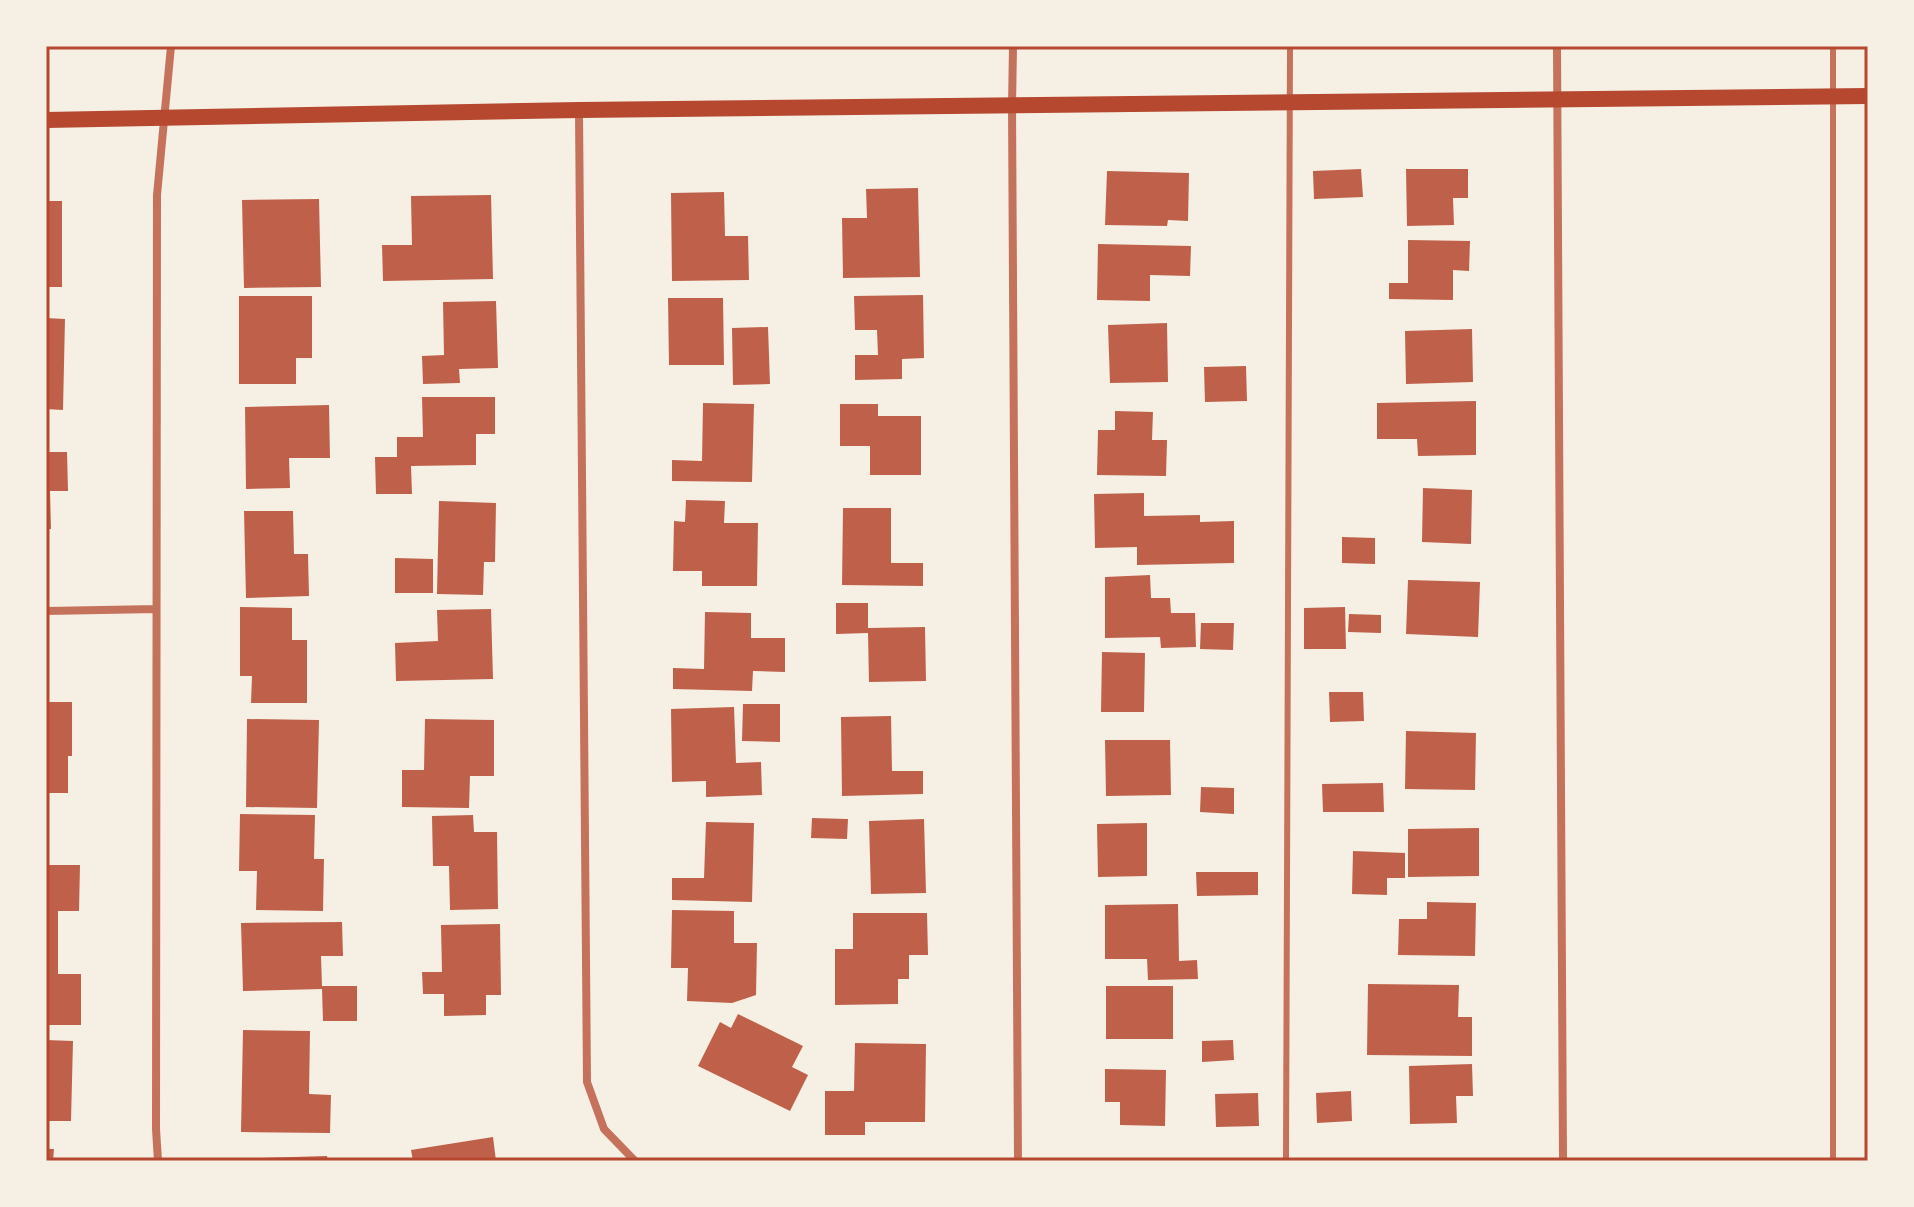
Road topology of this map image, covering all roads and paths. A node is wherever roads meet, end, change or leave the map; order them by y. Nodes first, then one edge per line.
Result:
1 (171, 46) edge
2 (1013, 46) edge
3 (1290, 46) edge
4 (1557, 46) edge
5 (1833, 46) edge
6 (1868, 96) edge
7 (1832, 97) junction
8 (1556, 100) junction
9 (1290, 103) junction
10 (1012, 106) junction
11 (579, 110) junction
12 (164, 119) junction
13 (46, 120) edge
14 (156, 609) junction
15 (46, 611) edge
16 (158, 1161) edge
17 (635, 1161) edge
18 (1018, 1161) edge
19 (1286, 1161) edge
20 (1563, 1161) edge
21 (1833, 1161) edge

1 - 12 street
2 - 10 street
3 - 9 lane
4 - 8 street
5 - 7 lane
6 - 7 main road
7 - 8 main road
7 - 21 lane
8 - 9 main road
8 - 20 street
9 - 10 main road
9 - 19 lane
10 - 11 main road
10 - 18 street
11 - 12 main road
11 - 17 street
12 - 13 main road
12 - 14 street
14 - 15 street
14 - 16 street

